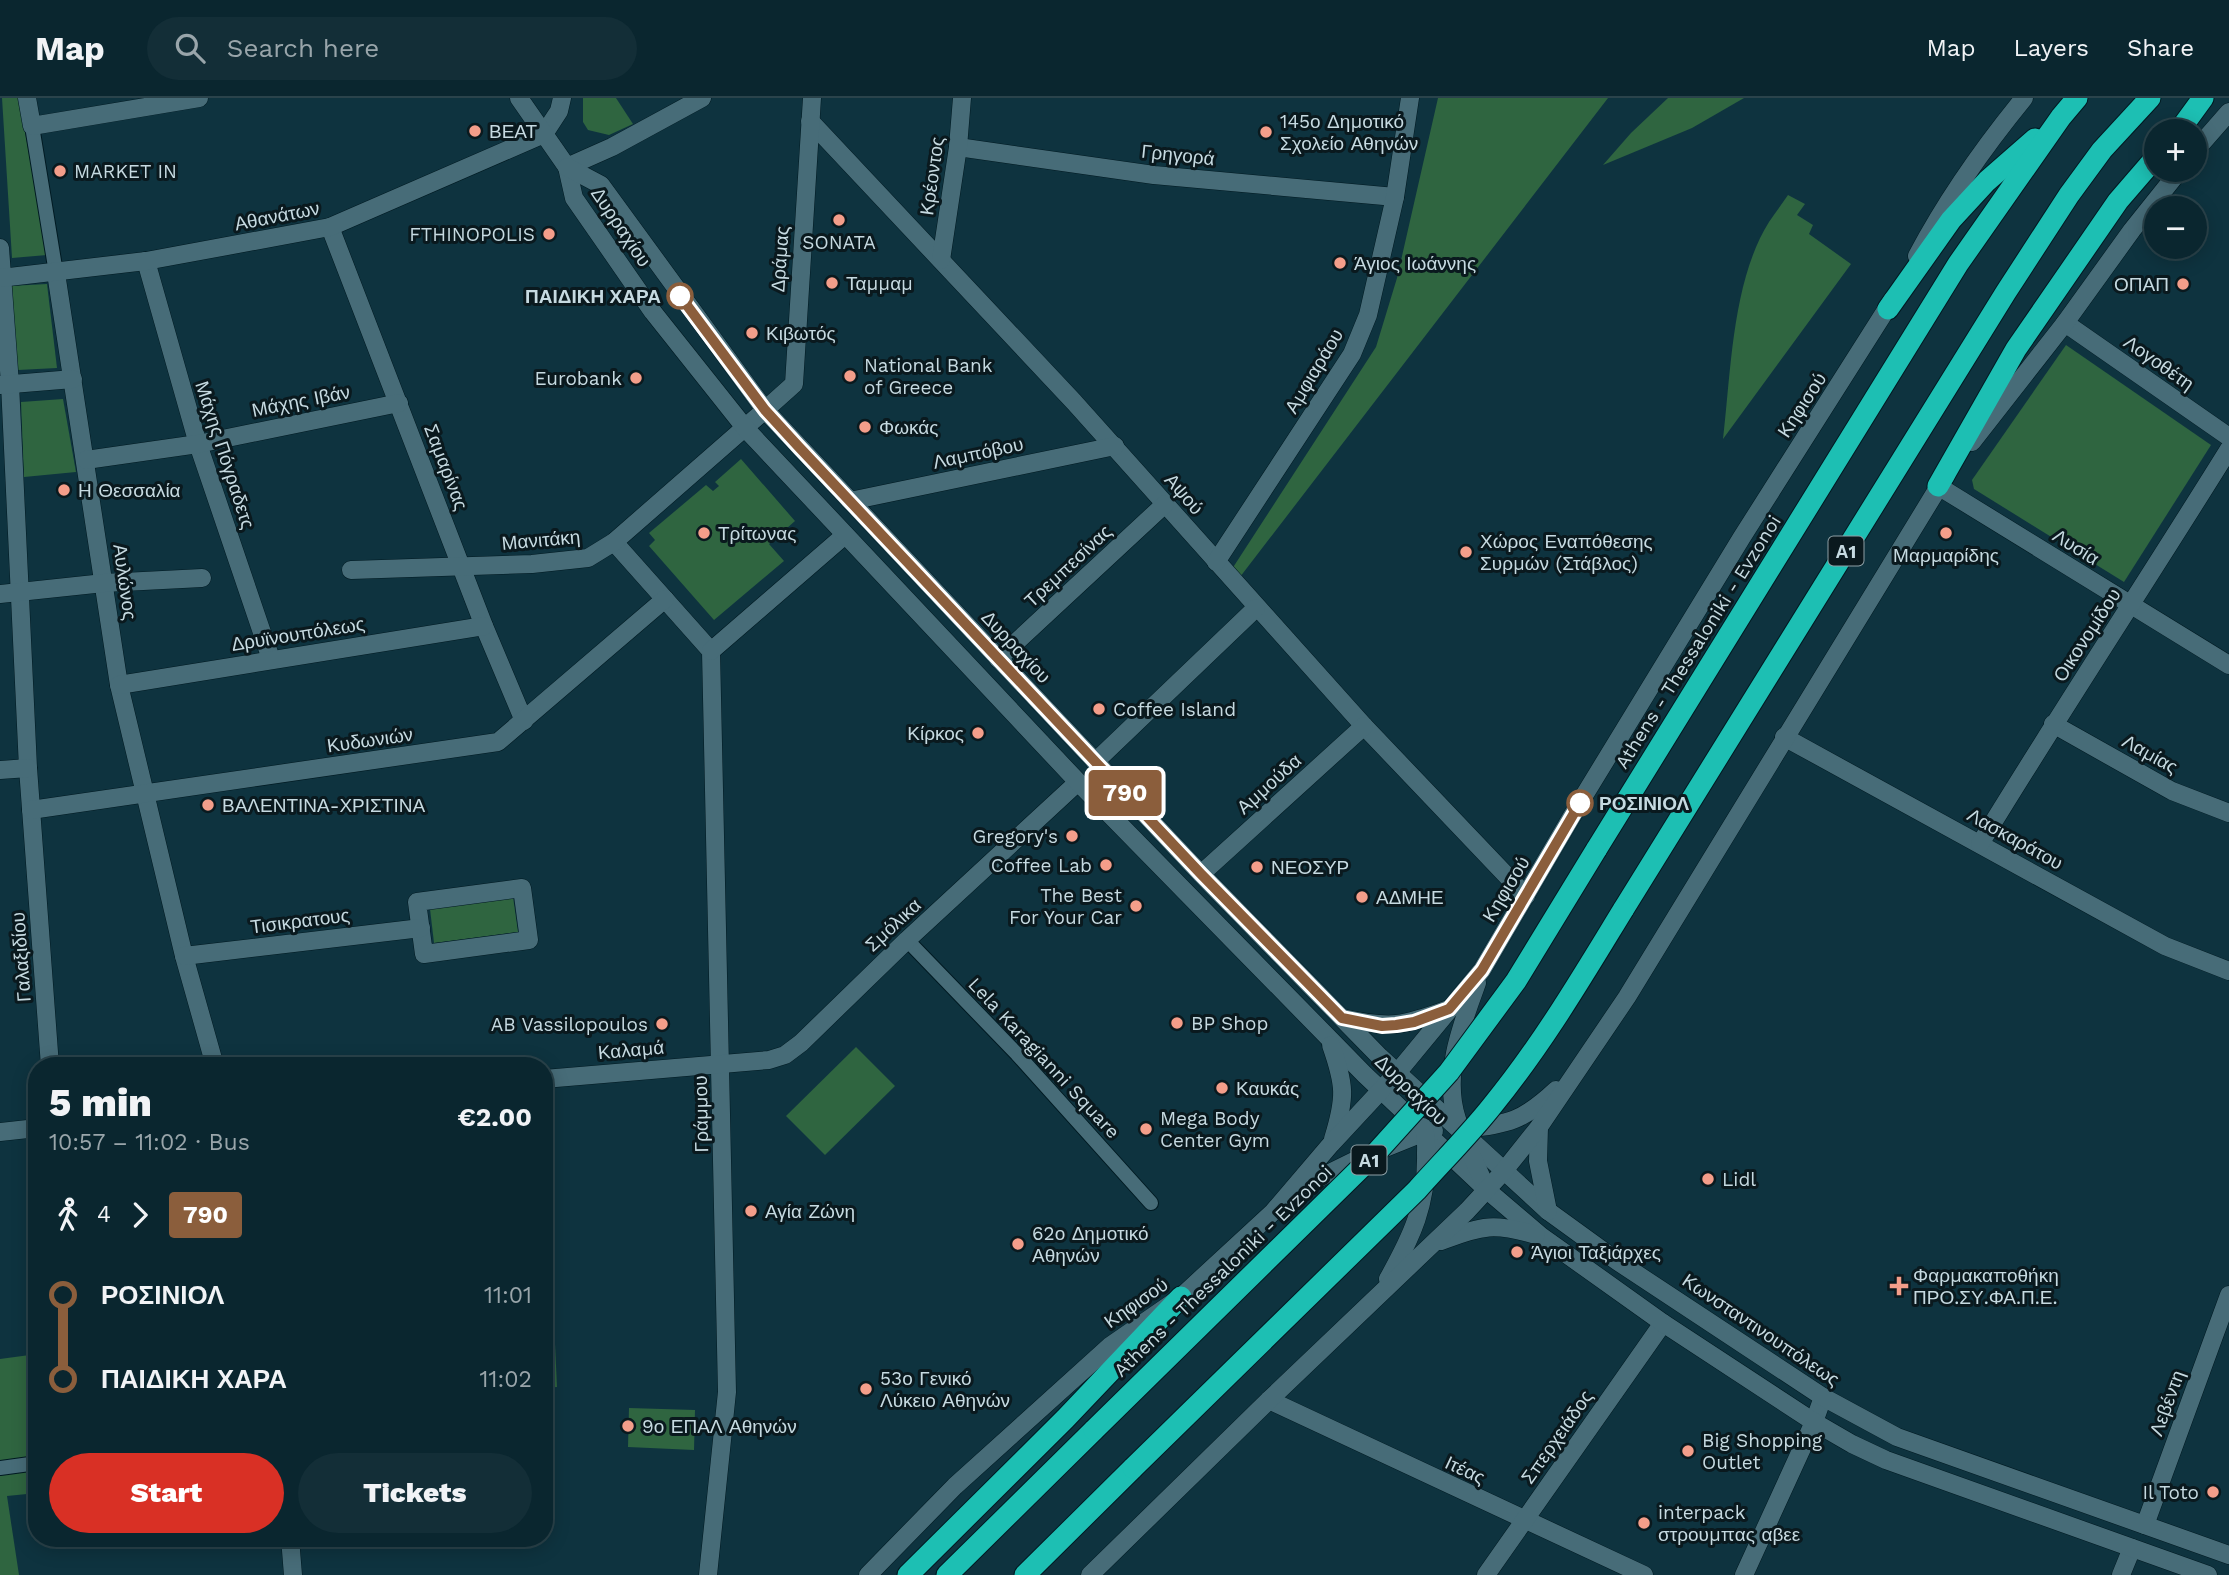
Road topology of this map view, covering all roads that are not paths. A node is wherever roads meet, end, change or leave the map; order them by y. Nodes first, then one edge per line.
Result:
1 (27, 98) edge
2 (199, 98) edge
3 (519, 98) edge
4 (562, 98) edge
5 (702, 98) edge
6 (812, 98) edge
7 (962, 98) edge
8 (1410, 98) edge
9 (2024, 98) edge
10 (2077, 98) edge
11 (2150, 98) edge
12 (2203, 98) edge
13 (2229, 112) edge
14 (2061, 117) junction
15 (2188, 119) edge
16 (810, 121) junction
17 (32, 126) junction
18 (544, 134) junction
19 (2207, 137) edge
20 (958, 147) junction
21 (567, 167) junction
22 (2144, 171) edge
23 (2170, 182) edge
24 (1395, 197) junction
25 (330, 227) junction
26 (0, 248) edge
27 (941, 260) junction
28 (146, 261) junction
29 (56, 272) junction
30 (1, 278) edge
31 (1888, 309) junction
32 (2065, 323) junction
33 (74, 379) junction
34 (5, 385) edge
35 (399, 403) junction
36 (765, 410) junction
37 (746, 429) junction
38 (2229, 437) edge
39 (198, 444) junction
40 (1115, 446) junction
41 (2229, 449) edge
42 (86, 460) junction
43 (1938, 486) junction
44 (850, 501) junction
45 (1165, 504) junction
46 (845, 536) junction
47 (614, 542) junction
48 (1216, 562) junction
49 (461, 566) junction
50 (351, 570) dead end
51 (202, 578) dead end
52 (104, 583) junction
53 (21, 593) junction
54 (0, 594) edge
55 (665, 599) junction
56 (2131, 606) junction
57 (1256, 608) junction
58 (484, 626) junction
59 (711, 651) junction
60 (271, 659) junction
61 (999, 659) junction
62 (2229, 665) edge
63 (119, 685) junction
64 (524, 721) junction
65 (2053, 724) junction
66 (1364, 726) junction
67 (1784, 737) junction
68 (1095, 762) junction
69 (28, 768) junction
70 (0, 770) edge
71 (1078, 782) junction
72 (144, 795) junction
73 (31, 810) junction
74 (2229, 813) edge
75 (1980, 844) junction
76 (1201, 874) junction
77 (1526, 896) junction
78 (421, 928) junction
79 (907, 940) junction
80 (184, 956) junction
81 (1482, 970) junction
82 (2229, 971) edge
83 (1449, 1009) junction
84 (1342, 1018) junction
85 (1328, 1038) junction
86 (49, 1057) edge
87 (212, 1057) edge
88 (1585, 1060) junction
89 (721, 1063) junction
90 (1397, 1073) junction
91 (553, 1078) edge
92 (1381, 1091) junction
93 (1539, 1127) junction
94 (28, 1129) edge
95 (1461, 1129) junction
96 (0, 1132) edge
97 (1425, 1132) junction
98 (1331, 1144) junction
99 (1503, 1172) junction
100 (1487, 1190) junction
101 (1290, 1193) junction
102 (1152, 1203) dead end
103 (1548, 1211) junction
104 (1541, 1236) junction
105 (1435, 1243) junction
106 (1380, 1293) junction
107 (2229, 1295) edge
108 (1181, 1297) junction
109 (1663, 1323) junction
110 (1823, 1397) junction
111 (1269, 1400) junction
112 (1814, 1422) junction
113 (28, 1464) edge
114 (0, 1468) edge
115 (1524, 1521) junction
116 (2145, 1525) junction
117 (291, 1547) edge
118 (2132, 1548) junction
119 (2229, 1555) edge
120 (293, 1575) edge
121 (708, 1575) edge
122 (868, 1575) edge
123 (908, 1575) edge
124 (947, 1575) edge
125 (1025, 1575) edge
126 (1090, 1575) edge
127 (1486, 1575) edge
128 (1644, 1575) edge
129 (1744, 1575) edge
130 (2121, 1575) edge
131 (2207, 1575) edge

1 - 17 street, Αυλώνος
2 - 17 street
3 - 18 street, Δυρραχίου
4 - 18 street
5 - 21 street
6 - 16 street, Δράμας
7 - 20 street, Κρέοντος
8 - 24 street, Αμφιαράου
9 - 31 street, Κηφισού
10 - 14 highway, Athens - Thessaloniki - Evzonoi / Α1
11 - 125 highway, Α1, bridge
12 - 15 highway
13 - 19 street
14 - 31 highway
14 - 124 highway, Athens - Thessaloniki - Evzonoi / Α1, bridge
16 - 27 street, Αψού
16 - 36 street, Δράμας
17 - 29 street, Αυλώνος
18 - 21 street, Δυρραχίου
18 - 25 street, Αθανάτων
20 - 24 street, Γρηγορά
20 - 27 street, Κρέοντος
21 - 36 street, Δυρραχίου
21 - 37 street, Δυρραχίου
22 - 43 highway
23 - 32 street
24 - 48 street, Αμφιαράου
25 - 28 street, Αθανάτων
25 - 35 street, Σαμαρίνας
26 - 30 street
27 - 40 street, Αψού
28 - 29 street, Αθανάτων
28 - 39 street, Μάχης Πόγραδετς
29 - 30 street, Αθανάτων
29 - 33 street, Αυλώνος
30 - 34 street
31 - 77 street, Κηφισού
32 - 38 street, Λογοθέτη
32 - 43 street
33 - 34 street
33 - 42 street, Αυλώνος
34 - 53 street, Γαλαξιδίου
35 - 39 street, Μάχης Ιβάν
35 - 49 street, Σαμαρίνας
36 - 37 street, Μανιτάκη
36 - 44 street, Δυρραχίου
37 - 46 street, Δυρραχίου
37 - 47 street, Μανιτάκη
39 - 42 street, Μάχης Ιβάν
39 - 60 street, Μάχης Πόγραδετς
40 - 44 street, Λαμπόβου
40 - 45 street, Αψού
41 - 56 street, Οικονομίδου
42 - 52 street, Αυλώνος
43 - 56 street, Λυσία
43 - 67 street
44 - 61 street, Δυρραχίου
45 - 48 street, Αψού
45 - 61 street, Τρεμπεσίνας
46 - 59 street
46 - 71 street, Δυρραχίου
47 - 49 street, Μανιτάκη
47 - 55 street
48 - 57 street, Αψού
49 - 50 street, Μανιτάκη
49 - 58 street, Σαμαρίνας
51 - 52 street
52 - 53 street
52 - 63 street, Αυλώνος
53 - 54 street
53 - 69 street, Γαλαξιδίου
55 - 59 street
55 - 64 street, Κυδωνιών
56 - 62 street, Λυσία
56 - 65 street, Οικονομίδου
57 - 66 street, Αψού
57 - 68 street
58 - 60 street, Δρυϊνουπόλεως
58 - 64 street, Σαμαρίνας
59 - 89 street, Γράμμου
60 - 63 street, Δρυϊνουπόλεως
61 - 68 street, Δυρραχίου
63 - 72 street, Αυλώνος
64 - 72 street, Κυδωνιών
65 - 74 street, Λαμίας
65 - 75 street, Οικονομίδου
66 - 76 street, Αμμούδα
66 - 77 street, Αψού
67 - 75 street, Λασκαράτου
67 - 88 street
68 - 76 street, Δυρραχίου
69 - 70 street
69 - 73 street, Γαλαξιδίου
71 - 79 street, Σμόλικα
71 - 85 street, Δυρραχίου
72 - 73 street, Κυδωνιών
72 - 80 street, Αυλώνος
73 - 86 street, Γαλαξιδίου
75 - 82 street, Λασκαράτου
76 - 84 street, Δυρραχίου
77 - 81 street, Κηφισού
78 - 78 street
78 - 80 street, Τισικρατους
79 - 89 street, Σμόλικα
79 - 102 street, Lela Karagianni Square
80 - 87 street, Αυλώνος
81 - 83 street, Κηφισού
81 - 95 street
83 - 84 street
83 - 90 street, Κηφισού
84 - 90 street, Κωνσταντινουπόλεως
85 - 92 street, Δυρραχίου
85 - 98 street
88 - 93 street
88 - 95 street
89 - 91 street, Καλαμά
89 - 121 street, Γράμμου
90 - 92 street, Κηφισού
90 - 95 street, Κωνσταντινουπόλεως
90 - 97 street
92 - 97 street, Δυρραχίου
92 - 98 street, Κηφισού
93 - 99 street
93 - 103 street
94 - 96 street
95 - 97 street
95 - 99 street, Κωνσταντινουπόλεως
95 - 100 street
97 - 100 street, Δυρραχίου
97 - 101 street
97 - 106 street
98 - 101 street, Κηφισού
99 - 100 street
99 - 103 street, Κωνσταντινουπόλεως
100 - 104 street
100 - 105 street
101 - 108 street, Κηφισού
103 - 110 street, Κωνσταντινουπόλεως
104 - 105 street
104 - 109 street
105 - 106 street
106 - 111 street
107 - 116 street, Λεβέντη
108 - 122 street, Κηφισού
108 - 123 highway
109 - 112 street
109 - 115 street, Σπερχειάδος
110 - 112 street
110 - 116 street, Κωνσταντινουπόλεως
111 - 115 street, Ιτέας
111 - 126 street
112 - 118 street
112 - 129 street
113 - 114 street
115 - 127 street, Σπερχειάδος
115 - 128 street, Ιτέας
116 - 119 street, Κωνσταντινουπόλεως
117 - 120 street
118 - 130 street
118 - 131 street

